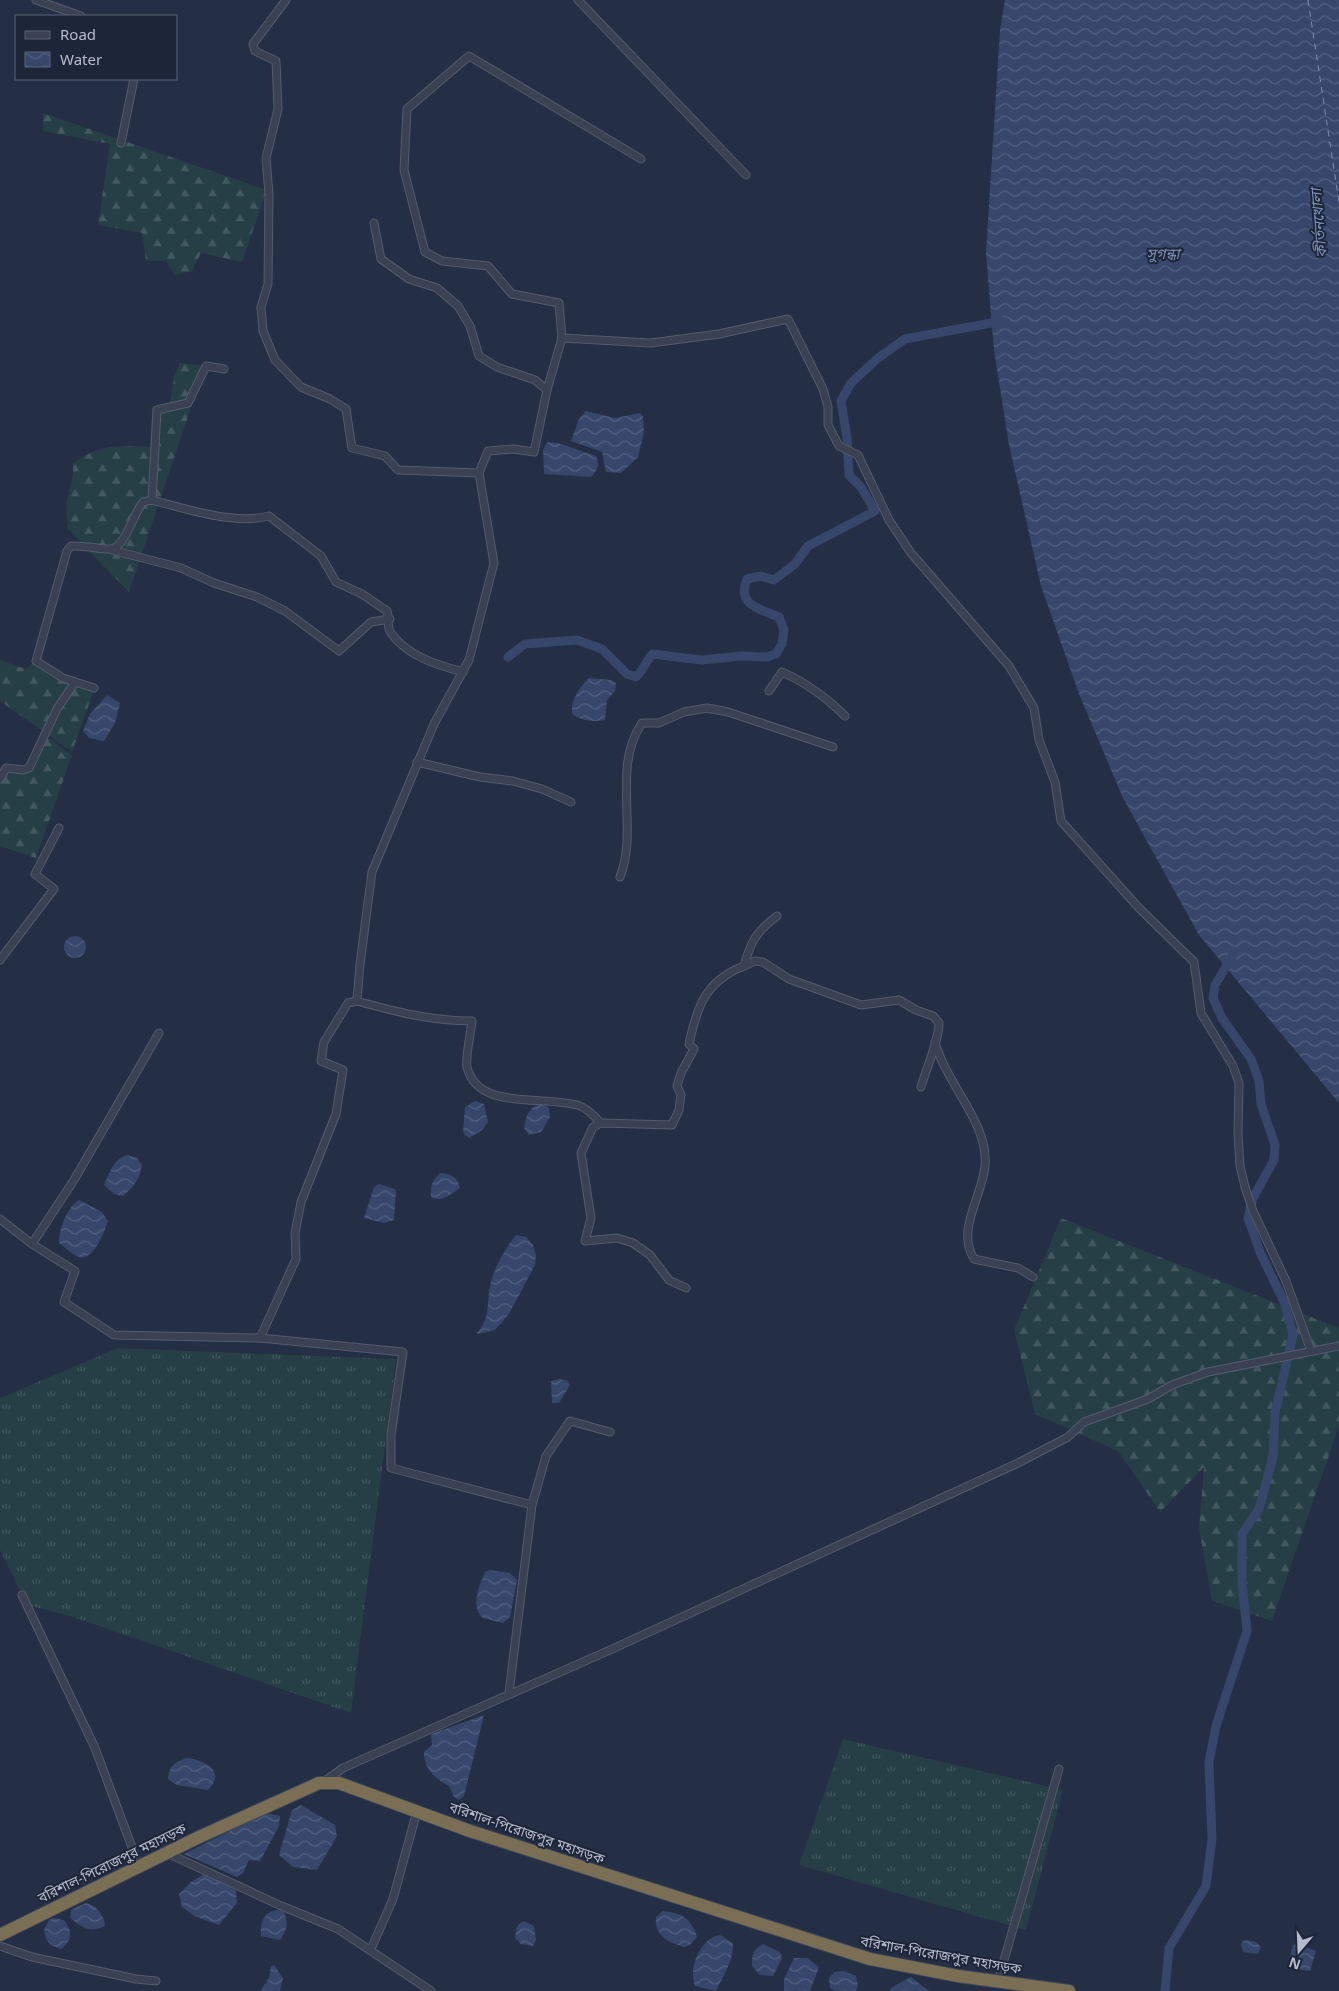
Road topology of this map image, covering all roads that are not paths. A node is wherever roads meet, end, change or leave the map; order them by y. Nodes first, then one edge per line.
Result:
1 (36, 0) edge
2 (286, 0) edge
3 (578, 0) edge
4 (78, 15) edge
5 (134, 80) edge
6 (121, 143) dead end
7 (641, 159) dead end
8 (746, 175) dead end
9 (374, 223) dead end
10 (562, 338) junction
11 (224, 369) dead end
12 (547, 390) junction
13 (479, 473) junction
14 (152, 500) junction
15 (112, 550) junction
16 (390, 619) junction
17 (463, 672) junction
18 (75, 682) junction
19 (94, 688) dead end
20 (768, 691) dead end
21 (845, 716) dead end
22 (833, 747) dead end
23 (417, 762) junction
24 (0, 779) edge
25 (571, 802) dead end
26 (59, 828) dead end
27 (620, 878) dead end
28 (777, 916) dead end
29 (0, 960) edge
30 (744, 966) junction
31 (358, 1001) junction
32 (159, 1033) dead end
33 (936, 1042) junction
34 (921, 1087) dead end
35 (601, 1123) junction
36 (0, 1219) edge
37 (32, 1244) junction
38 (1033, 1278) dead end
39 (686, 1288) dead end
40 (260, 1338) junction
41 (1339, 1346) edge
42 (1311, 1351) junction
43 (610, 1432) dead end
44 (532, 1505) junction
45 (22, 1595) dead end
46 (509, 1693) junction
47 (1058, 1769) dead end
48 (322, 1783) junction
49 (417, 1811) junction
50 (167, 1853) junction
51 (139, 1866) junction
52 (0, 1935) edge
53 (0, 1946) edge
54 (371, 1949) junction
55 (156, 1981) dead end
56 (995, 1984) edge
57 (431, 1991) edge
58 (1069, 1991) edge

1 - 4 street
2 - 13 street
3 - 8 street
5 - 6 street
7 - 10 street
9 - 12 street
10 - 12 street
10 - 42 street
11 - 14 street
12 - 13 street
13 - 17 street
14 - 15 street
14 - 16 street
15 - 16 street
15 - 18 street
16 - 17 street
17 - 23 street
18 - 19 street
18 - 24 street
20 - 21 street
22 - 27 street
23 - 25 street
23 - 31 street
26 - 29 street
28 - 30 street
30 - 33 street
30 - 35 street
31 - 35 street
31 - 40 street
32 - 37 street
33 - 34 street
33 - 38 street
35 - 39 street
36 - 37 street
37 - 40 street
40 - 44 street
41 - 42 street
42 - 46 street
43 - 44 street
44 - 46 street
45 - 51 street
46 - 48 street
47 - 56 street
48 - 49 highway, বরিশাল-পিরোজপুর মহাসড়ক
48 - 50 highway, বরিশাল-পিরোজপুর মহাসড়ক
49 - 54 street
49 - 56 highway, বরিশাল-পিরোজপুর মহাসড়ক
50 - 51 highway, বরিশাল-পিরোজপুর মহাসড়ক
50 - 54 street
51 - 52 highway, বরিশাল-পিরোজপুর মহাসড়ক
53 - 55 street
54 - 57 street
56 - 58 highway, বরিশাল-পিরোজপুর মহাসড়ক

